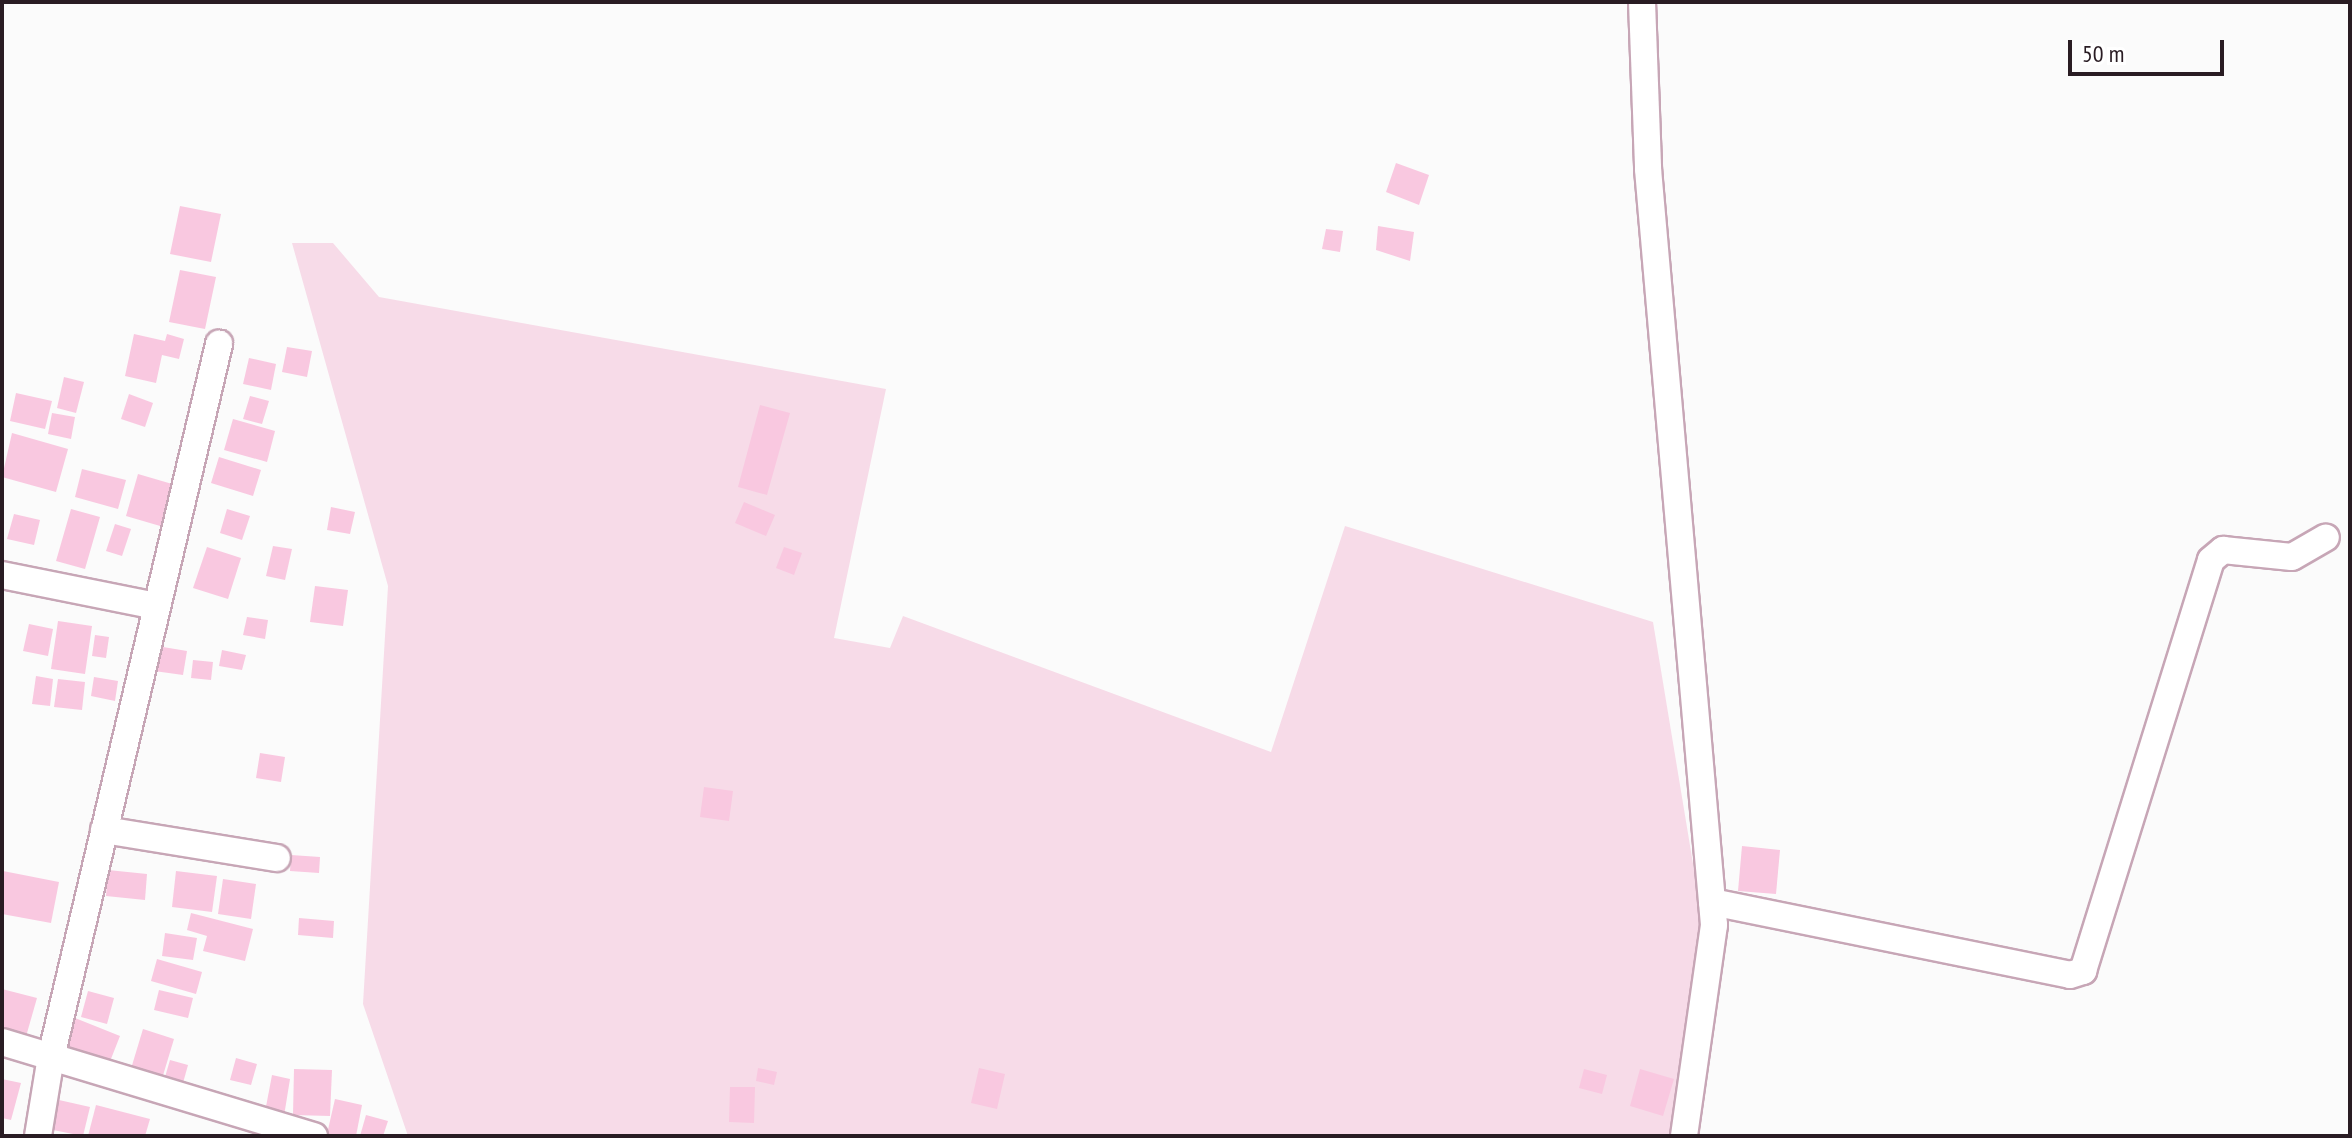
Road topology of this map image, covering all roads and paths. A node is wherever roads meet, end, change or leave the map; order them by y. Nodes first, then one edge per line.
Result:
1 (1642, 2) edge
2 (219, 344) dead end
3 (2326, 537) dead end
4 (2, 575) edge
5 (156, 606) junction
6 (104, 830) junction
7 (277, 858) dead end
8 (1712, 902) junction
9 (2, 1042) edge
10 (51, 1057) junction
11 (38, 1136) edge
12 (314, 1136) edge
13 (1684, 1136) edge

1 - 8 street
2 - 5 street
3 - 8 street
4 - 5 street
5 - 6 street
6 - 7 street
6 - 10 street
8 - 13 street
9 - 10 street
10 - 11 street
10 - 12 street

